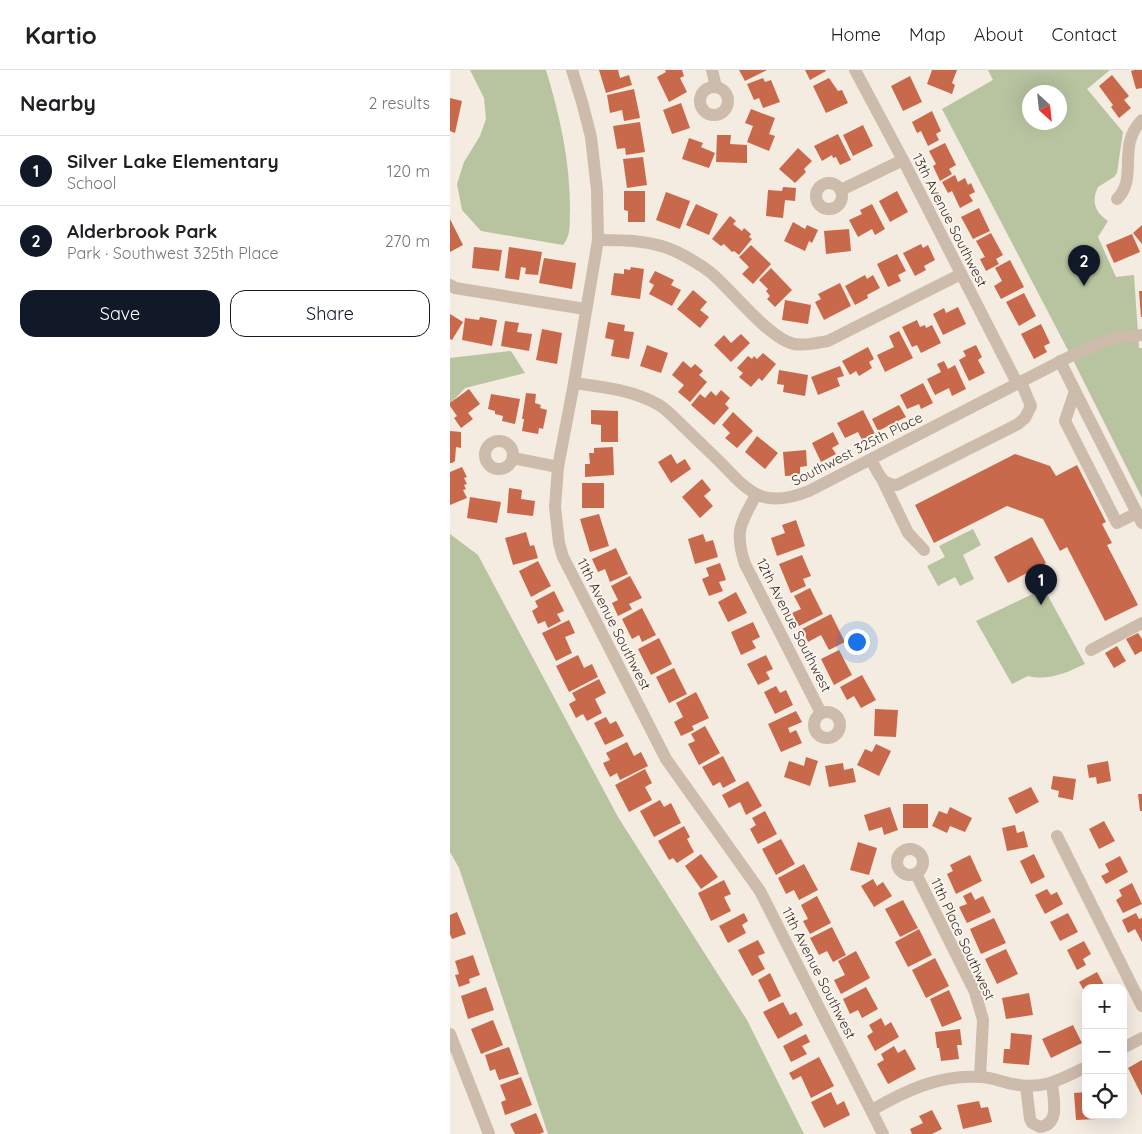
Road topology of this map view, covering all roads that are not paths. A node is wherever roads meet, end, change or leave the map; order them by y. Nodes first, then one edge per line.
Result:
1 (572, 70) edge
2 (712, 70) edge
3 (855, 70) edge
4 (716, 87) dead end
5 (1142, 120) edge
6 (903, 160) junction
7 (841, 190) dead end
8 (1117, 199) dead end
9 (598, 240) junction
10 (961, 274) junction
11 (450, 286) edge
12 (585, 309) junction
13 (1142, 335) edge
14 (1060, 361) junction
15 (574, 383) junction
16 (1019, 383) junction
17 (1075, 391) junction
18 (513, 458) dead end
19 (871, 460) junction
20 (558, 467) junction
21 (883, 481) junction
22 (756, 494) junction
23 (1140, 518) edge
24 (924, 550) dead end
25 (1142, 623) edge
26 (1091, 650) dead end
27 (821, 713) dead end
28 (1057, 836) dead end
29 (916, 874) dead end
30 (1142, 1006) edge
31 (450, 1034) edge
32 (1142, 1038) edge
33 (1127, 1046) edge
34 (1082, 1069) edge
35 (980, 1077) junction
36 (1052, 1084) junction
37 (1026, 1086) junction
38 (872, 1110) junction
39 (489, 1134) edge
40 (883, 1134) edge

1 - 9 street, 11th Avenue Southwest
2 - 4 street
3 - 6 street, 13th Avenue Southwest
5 - 8 street
6 - 7 street
6 - 10 street, 13th Avenue Southwest
9 - 10 street
9 - 12 street, 11th Avenue Southwest
10 - 16 street, 13th Avenue Southwest
11 - 12 street
12 - 15 street, 11th Avenue Southwest
13 - 14 street, Southwest 325th Place
14 - 16 street, Southwest 325th Place
14 - 17 street
15 - 20 street, 11th Avenue Southwest
15 - 22 street, Southwest 325th Place
16 - 19 street, Southwest 325th Place
16 - 21 street, 13th Avenue Southwest
17 - 23 street
17 - 23 street
18 - 20 street
19 - 21 street
19 - 22 street, Southwest 325th Place
20 - 38 street, 11th Avenue Southwest
21 - 24 street
22 - 27 street, 12th Avenue Southwest
25 - 26 street
28 - 30 street
29 - 35 street, 11th Place Southwest
31 - 39 street
32 - 33 street
34 - 36 street
35 - 37 street
35 - 38 street
36 - 37 street
36 - 37 street
38 - 40 street, 11th Avenue Southwest

